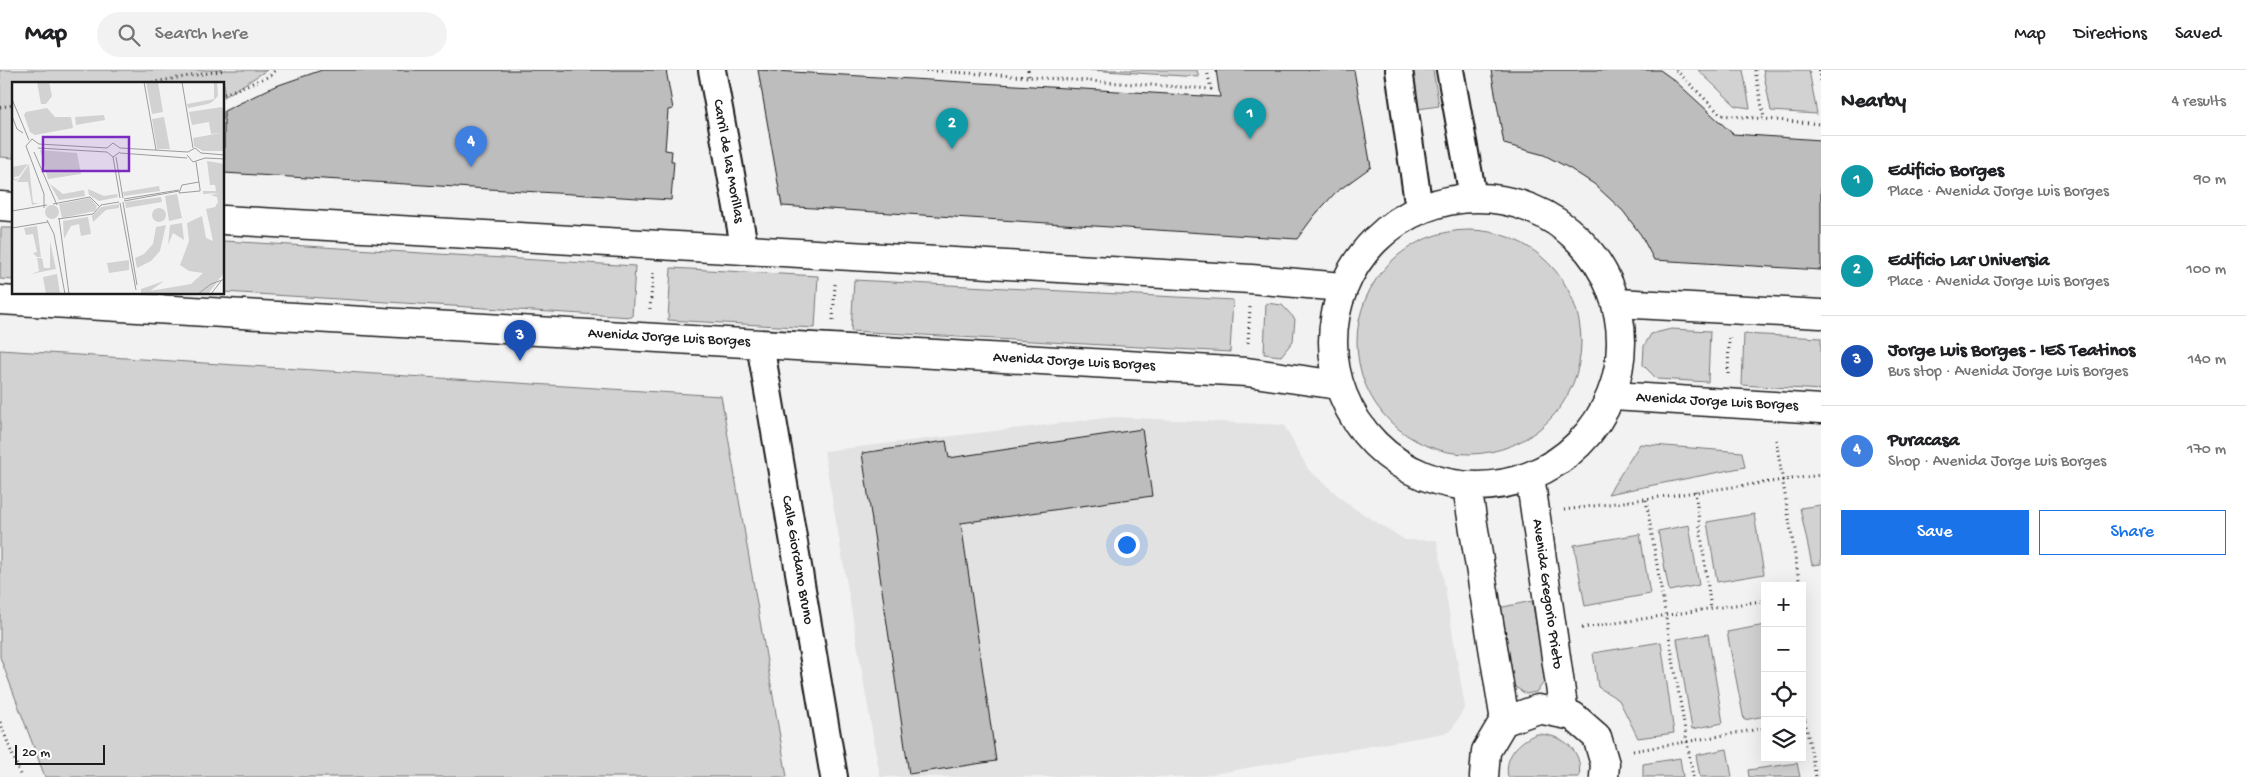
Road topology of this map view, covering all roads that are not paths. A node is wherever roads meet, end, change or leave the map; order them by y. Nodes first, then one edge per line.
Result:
1 (712, 70) edge
2 (1400, 70) edge
3 (1450, 70) edge
4 (1473, 197) junction
5 (1419, 209) junction
6 (225, 220) edge
7 (745, 251) junction
8 (1342, 287) junction
9 (0, 300) edge
10 (1617, 303) junction
11 (1821, 314) edge
12 (760, 344) junction
13 (1338, 385) junction
14 (1612, 396) junction
15 (1821, 409) edge
16 (1530, 476) junction
17 (1467, 487) junction
18 (1564, 712) junction
19 (1505, 721) junction
20 (834, 777) edge
21 (1484, 777) edge
22 (1604, 777) edge

1 - 7 street, Carril de las Morillas
2 - 5 street
3 - 4 street
4 - 5 main road
4 - 10 main road
5 - 8 main road
6 - 7 main road
7 - 8 main road
8 - 13 main road
9 - 12 main road, Avenida Jorge Luis Borges
10 - 11 main road
10 - 14 main road
12 - 13 main road, Avenida Jorge Luis Borges
12 - 20 street, Calle Giordano Bruno
13 - 17 main road
14 - 15 main road, Avenida Jorge Luis Borges
14 - 16 main road
16 - 17 main road
16 - 18 main road, Avenida Gregorio Prieto
17 - 19 main road
18 - 19 main road
18 - 22 main road
19 - 21 main road

